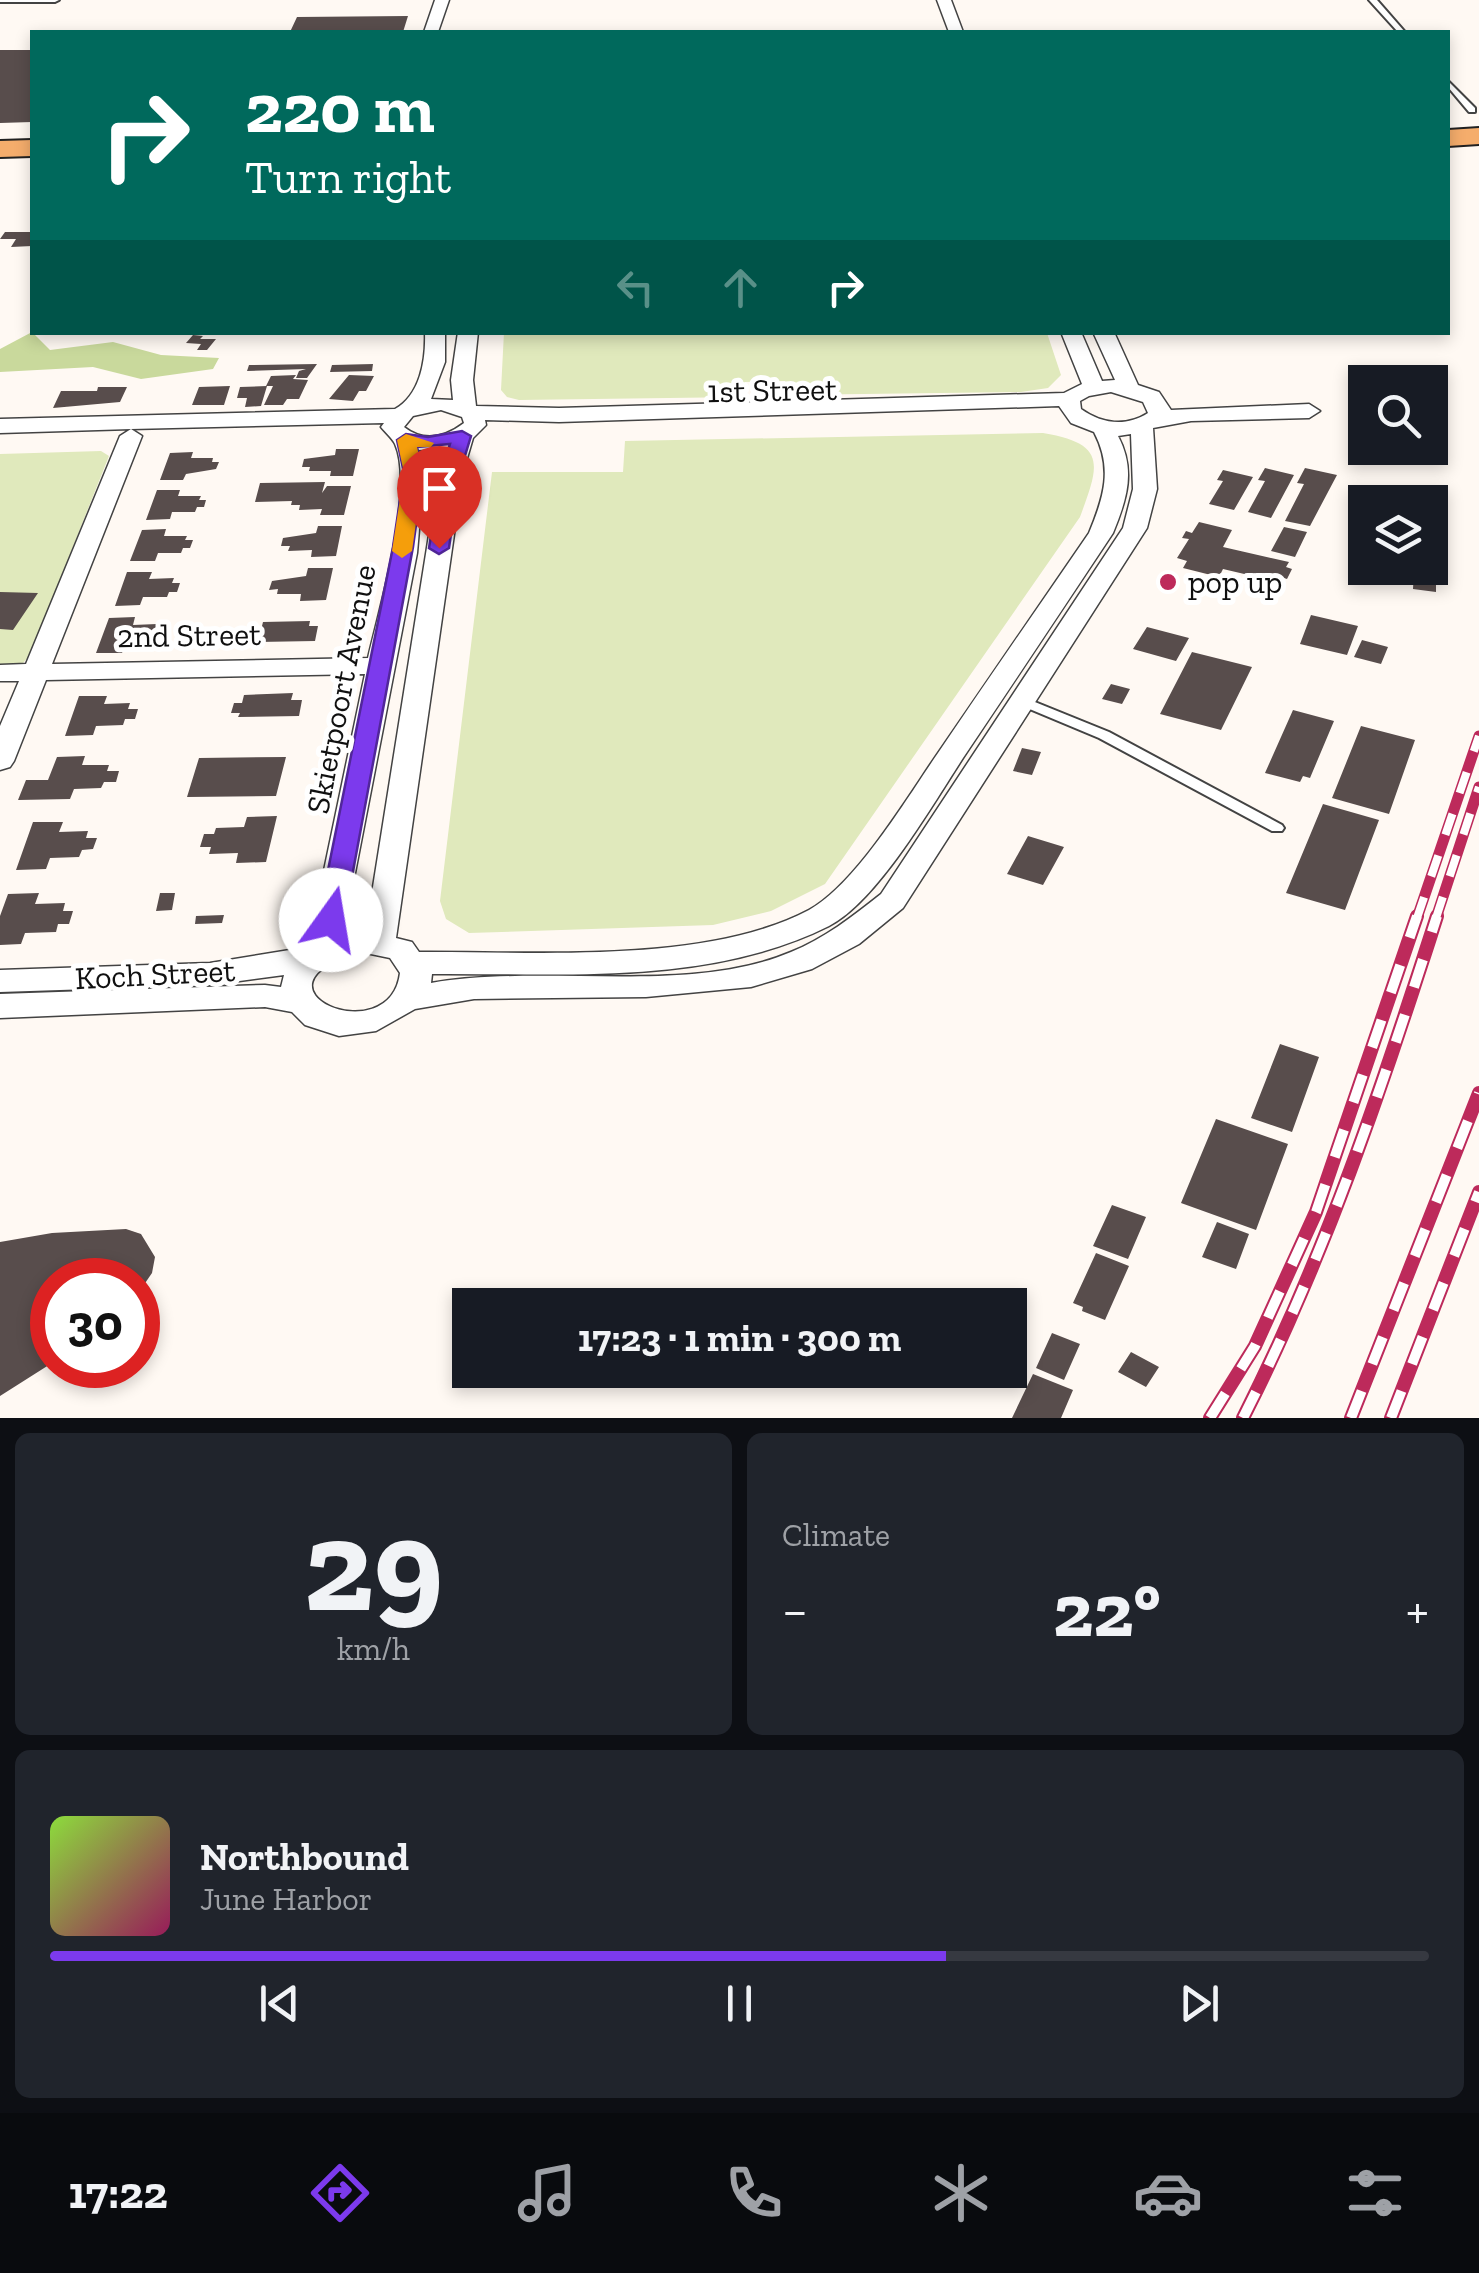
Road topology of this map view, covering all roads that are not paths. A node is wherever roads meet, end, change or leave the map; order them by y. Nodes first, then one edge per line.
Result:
1 (0, 0) edge
2 (55, 0) edge
3 (442, 0) edge
4 (944, 0) edge
5 (1373, 0) edge
6 (432, 30) edge
7 (955, 30) edge
8 (1400, 30) edge
9 (1450, 86) edge
10 (1471, 120) edge
11 (1450, 134) edge
12 (30, 148) edge
13 (0, 149) edge
14 (0, 168) edge
15 (30, 168) edge
16 (436, 335) edge
17 (468, 335) edge
18 (1073, 335) edge
19 (1103, 335) edge
20 (1094, 387) junction
21 (1129, 388) junction
22 (1306, 405) dead end
23 (1082, 414) junction
24 (1149, 414) junction
25 (467, 422) junction
26 (403, 424) junction
27 (0, 426) edge
28 (130, 436) junction
29 (0, 439) edge
30 (380, 666) junction
31 (37, 672) junction
32 (0, 673) edge
33 (1025, 702) junction
34 (0, 761) edge
35 (1277, 828) dead end
36 (380, 942) junction
37 (316, 955) junction
38 (413, 963) junction
39 (0, 981) edge
40 (407, 999) junction
41 (298, 1002) junction
42 (0, 1006) edge

1 - 2 lane
3 - 6 street
4 - 7 street
5 - 8 lane
9 - 10 lane
10 - 11 main road
12 - 13 main road
14 - 15 main road
16 - 26 street, Skietpoort Avenue
17 - 25 street
18 - 20 street
19 - 21 street
20 - 21 street
20 - 23 street
21 - 24 street
22 - 24 street, 1st Street
23 - 24 street, 1st Street
23 - 25 street, 1st Street
23 - 38 street
24 - 33 street
25 - 26 street
25 - 26 street
25 - 36 street
26 - 27 street
26 - 28 street
26 - 30 street, Skietpoort Avenue
28 - 29 street
28 - 31 street
30 - 31 street, 2nd Street
30 - 37 street, Skietpoort Avenue
31 - 32 street, 2nd Street
31 - 34 street
33 - 35 lane
33 - 40 street
36 - 37 street
36 - 38 street
37 - 39 street, Koch Street
37 - 41 street
38 - 40 street
40 - 41 street
41 - 42 street, Koch Street

